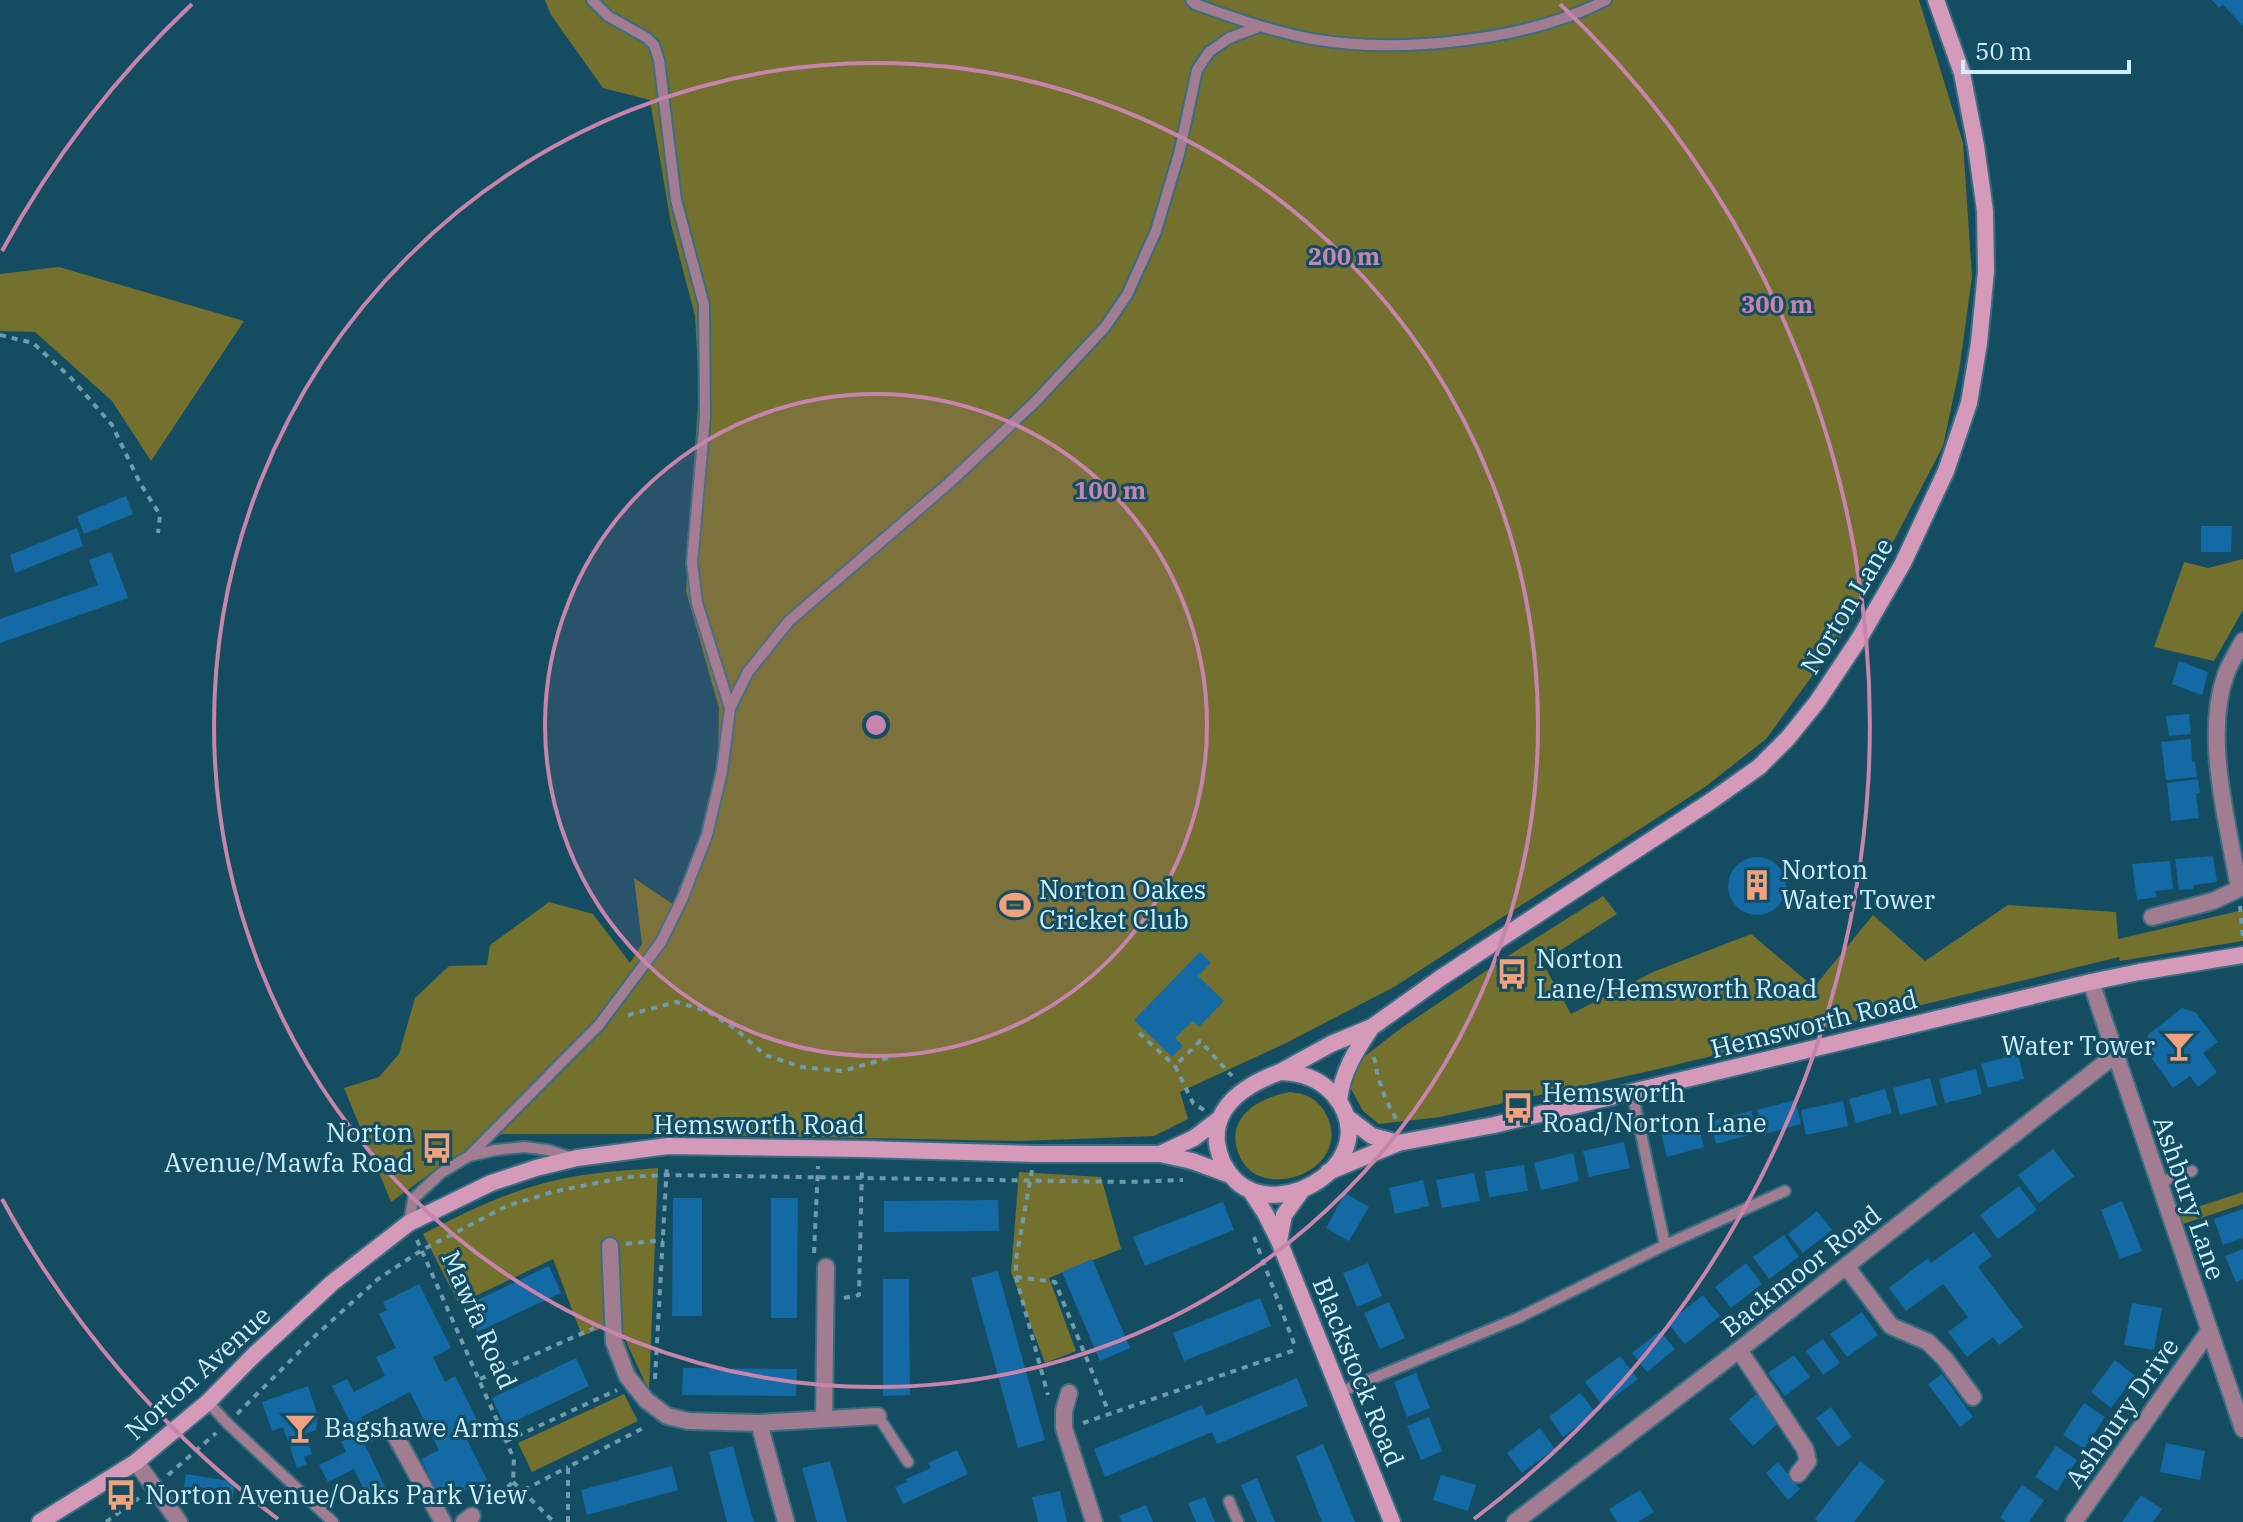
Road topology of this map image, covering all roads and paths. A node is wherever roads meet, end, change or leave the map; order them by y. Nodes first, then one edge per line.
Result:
1 (592, 0) edge
2 (1191, 0) edge
3 (1606, 0) edge
4 (1936, 0) edge
5 (1258, 27) junction
6 (0, 335) edge
7 (158, 533) dead end
8 (2243, 641) edge
9 (730, 708) junction
10 (2241, 888) edge
11 (2152, 917) dead end
12 (2243, 940) edge
13 (2243, 955) edge
14 (2091, 982) junction
15 (599, 1025) junction
16 (1372, 1027) junction
17 (1139, 1033) dead end
18 (2115, 1055) junction
19 (895, 1056) dead end
20 (1175, 1066) junction
21 (1280, 1072) junction
22 (1245, 1089) junction
23 (1632, 1092) junction
24 (1339, 1101) junction
25 (1347, 1117) junction
26 (1219, 1119) junction
27 (1416, 1139) junction
28 (1398, 1143) junction
29 (668, 1146) junction
30 (818, 1149) junction
31 (863, 1149) junction
32 (1035, 1154) junction
33 (1160, 1154) junction
34 (469, 1156) junction
35 (575, 1158) junction
36 (2192, 1171) dead end
37 (1328, 1172) junction
38 (667, 1175) junction
39 (1230, 1175) junction
40 (817, 1177) junction
41 (862, 1179) junction
42 (1030, 1180) junction
43 (1192, 1180) dead end
44 (2158, 1183) junction
45 (1250, 1190) junction
46 (1302, 1190) junction
47 (1785, 1191) dead end
48 (409, 1223) junction
49 (1251, 1230) dead end
50 (663, 1240) junction
51 (1279, 1241) junction
52 (379, 1245) joint
53 (1665, 1245) junction
54 (610, 1246) joint
55 (422, 1250) junction
56 (1846, 1266) junction
57 (826, 1267) joint
58 (1016, 1277) junction
59 (825, 1302) junction
60 (613, 1319) junction
61 (2209, 1331) junction
62 (1319, 1341) junction
63 (1296, 1349) junction
64 (1739, 1350) junction
65 (480, 1379) junction
66 (632, 1383) junction
67 (1340, 1392) junction
68 (1069, 1393) dead end
69 (1973, 1397) dead end
70 (1049, 1399) dead end
71 (208, 1402) junction
72 (653, 1405) junction
73 (1110, 1415) junction
74 (667, 1416) junction
75 (878, 1416) joint
76 (824, 1418) junction
77 (227, 1423) junction
78 (759, 1423) junction
79 (1064, 1428) junction
80 (2243, 1429) edge
81 (395, 1435) dead end
82 (506, 1441) junction
83 (136, 1462) junction
84 (908, 1462) dead end
85 (568, 1467) junction
86 (1798, 1474) dead end
87 (513, 1482) junction
88 (154, 1488) junction
89 (524, 1490) junction
90 (1229, 1501) dead end
91 (468, 1519) edge
92 (40, 1522) edge
93 (106, 1522) edge
94 (179, 1522) edge
95 (333, 1522) edge
96 (443, 1522) edge
97 (554, 1522) edge
98 (568, 1522) edge
99 (786, 1522) edge
100 (1094, 1522) edge
101 (1238, 1522) edge
102 (1392, 1522) edge
103 (1515, 1522) edge
104 (2074, 1522) edge

1 - 9 lane
2 - 5 lane
3 - 5 lane
4 - 16 street, Norton Lane
5 - 9 lane
6 - 7 path
8 - 10 street
9 - 15 lane
10 - 11 street
10 - 12 path
13 - 14 street, Hemsworth Road
14 - 18 street, Ashbury Lane
14 - 23 street, Hemsworth Road
15 - 19 path
15 - 34 lane
16 - 21 street, Norton Lane
16 - 24 street, Norton Lane
16 - 27 path
17 - 20 path
18 - 44 street, Ashbury Lane
18 - 56 street, Backmoor Road
20 - 22 path
20 - 26 path
21 - 22 street
21 - 24 street
22 - 26 street
23 - 27 street, Hemsworth Road
23 - 53 lane
24 - 25 street
25 - 28 street
25 - 37 street
26 - 33 street, Hemsworth Road
26 - 39 street
27 - 28 street, Hemsworth Road
28 - 37 street, Hemsworth Road
29 - 30 street, Hemsworth Road
29 - 35 street, Hemsworth Road
29 - 38 path
30 - 31 street, Hemsworth Road
30 - 40 path
31 - 32 street, Hemsworth Road
31 - 41 path
32 - 33 street, Hemsworth Road
32 - 42 path
33 - 39 street, Hemsworth Road
34 - 35 lane
34 - 48 lane
35 - 48 street, Hemsworth Road
36 - 44 lane
37 - 46 street
38 - 40 path
38 - 50 path
38 - 55 path
39 - 45 street
40 - 41 path
40 - 57 path
41 - 42 path
41 - 59 path
42 - 43 path
42 - 58 path
44 - 61 street, Ashbury Lane
45 - 46 street
45 - 51 street, Blackstock Road
46 - 51 street
47 - 53 lane
48 - 52 street, Hemsworth Road
48 - 55 path, Mawfa Road
49 - 63 path
50 - 54 path
50 - 72 path
51 - 62 street, Blackstock Road
52 - 71 street, Norton Avenue
53 - 67 lane
54 - 60 street
55 - 65 path, Mawfa Road
55 - 77 path
56 - 64 street, Backmoor Road
56 - 69 street
57 - 59 street
58 - 70 path
58 - 73 path
59 - 76 street
60 - 65 path
60 - 66 street
61 - 80 street, Ashbury Lane
61 - 104 street, Ashbury Drive
62 - 63 path
62 - 67 street, Blackstock Road
63 - 73 path
64 - 86 street
64 - 103 street, Backmoor Road
65 - 82 path, Mawfa Road
66 - 72 street
66 - 82 path
67 - 102 street, Blackstock Road
68 - 79 street
71 - 77 lane
71 - 83 street, Norton Avenue
72 - 74 street
73 - 79 path
74 - 78 street
74 - 85 path
75 - 76 street
75 - 84 lane
76 - 78 street
77 - 88 path
77 - 95 lane
78 - 99 street
79 - 100 street
81 - 96 street
82 - 87 path, Mawfa Road
83 - 88 street
83 - 92 street, Norton Avenue
85 - 89 path
85 - 98 path
87 - 89 path
87 - 91 path
88 - 93 path
88 - 94 street
89 - 97 path
90 - 101 lane

